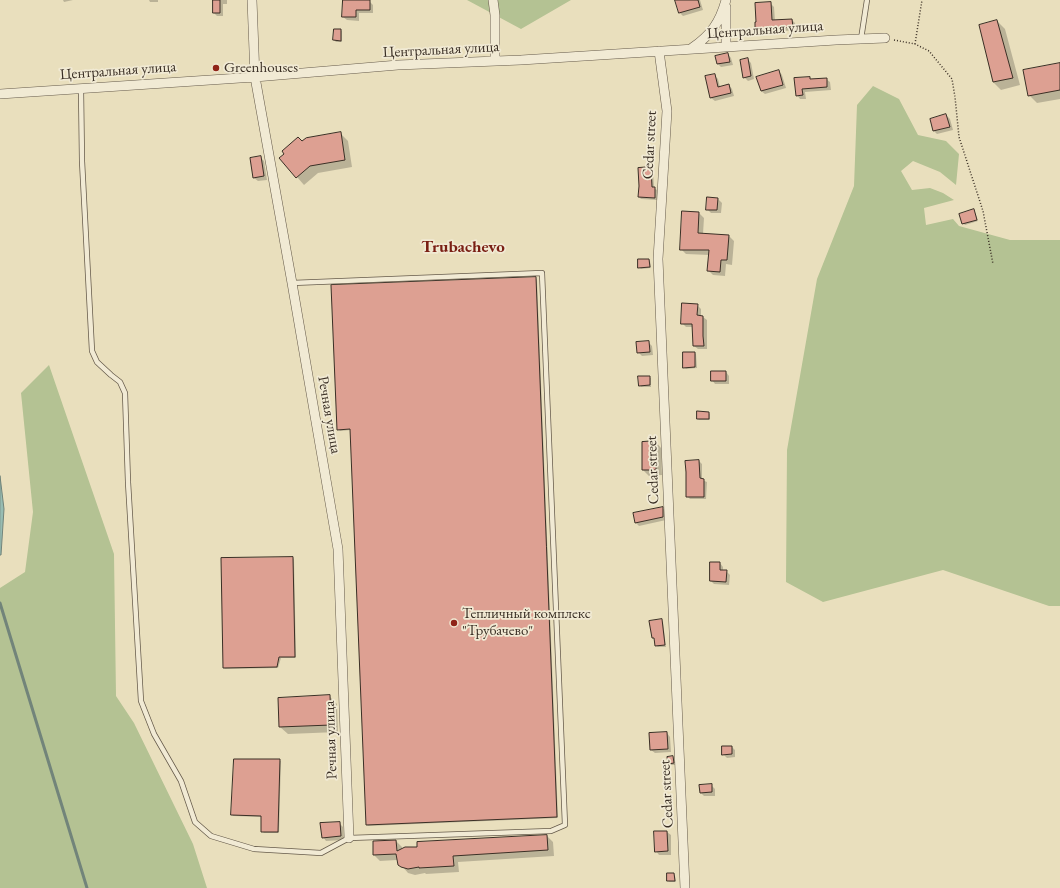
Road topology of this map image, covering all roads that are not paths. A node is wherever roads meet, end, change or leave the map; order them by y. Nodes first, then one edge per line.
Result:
1 (252, 0) edge
2 (494, 0) edge
3 (867, 0) edge
4 (726, 1) edge
5 (884, 38) road end
6 (861, 39) junction
7 (726, 46) junction
8 (691, 49) junction
9 (659, 51) junction
10 (495, 61) junction
11 (255, 77) junction
12 (81, 88) junction
13 (0, 94) edge
14 (292, 283) junction
15 (349, 838) junction
16 (686, 888) edge

1 - 11 street, Речная улица
2 - 10 street
3 - 6 lane
4 - 7 street
4 - 8 street
5 - 6 street, Центральная улица
6 - 7 street, Центральная улица
7 - 8 street, Центральная улица
8 - 9 street, Центральная улица
9 - 10 street, Центральная улица
9 - 16 street, Cedar street
10 - 11 street, Центральная улица
11 - 12 street, Центральная улица
11 - 14 street, Речная улица
12 - 13 street, Центральная улица
12 - 15 lane
14 - 15 street, Речная улица
14 - 15 lane

